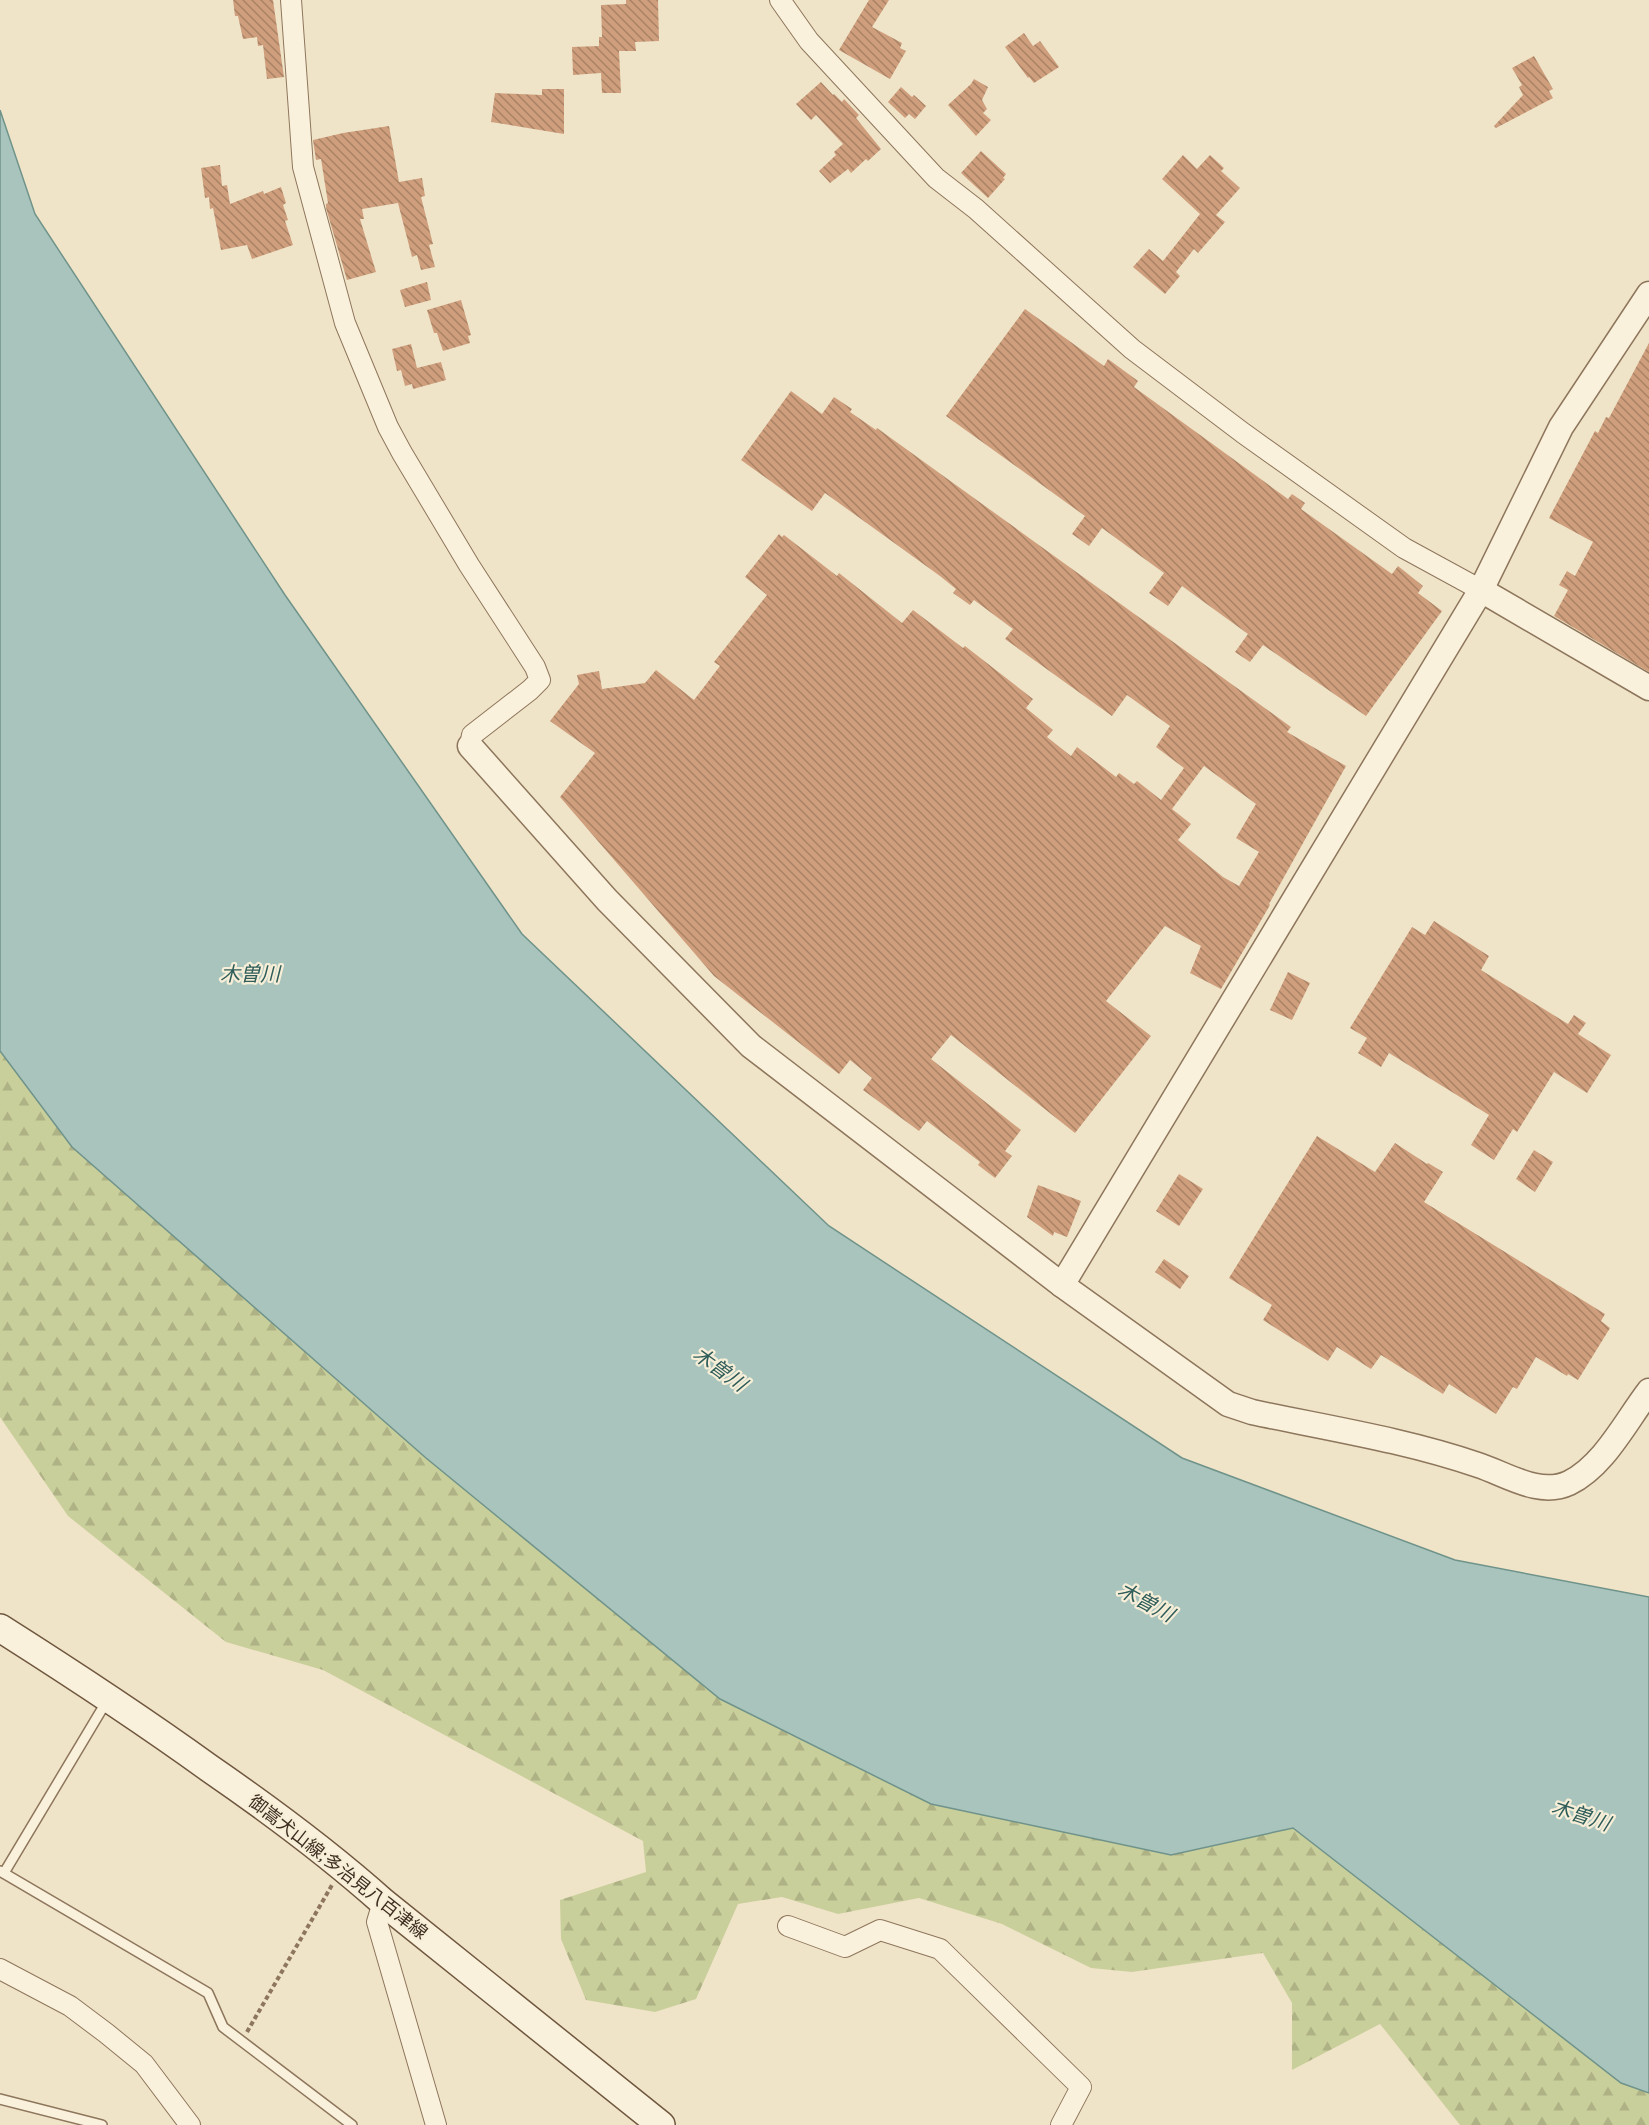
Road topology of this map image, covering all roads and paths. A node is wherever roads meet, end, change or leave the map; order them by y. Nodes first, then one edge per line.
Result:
1 (291, 0) edge
2 (780, 0) edge
3 (1649, 294) edge
4 (1481, 590) junction
5 (1649, 688) edge
6 (470, 746) joint
7 (1062, 1285) junction
8 (1649, 1391) edge
9 (0, 1628) edge
10 (109, 1697) junction
11 (343, 1866) junction
12 (2, 1872) edge
13 (383, 1902) junction
14 (788, 1926) dead end
15 (0, 1969) edge
16 (242, 2042) junction
17 (0, 2099) edge
18 (102, 2125) edge
19 (190, 2125) edge
20 (352, 2125) edge
21 (436, 2125) edge
22 (661, 2125) edge
23 (1061, 2125) edge

1 - 6 street
2 - 4 street
3 - 4 street
4 - 5 street
4 - 7 street
6 - 7 street
7 - 8 street
9 - 10 main road, 御嵩犬山線;多治見八百津線
10 - 11 main road, 御嵩犬山線;多治見八百津線
10 - 12 lane
11 - 13 main road, 御嵩犬山線;多治見八百津線
11 - 16 path
12 - 16 lane
13 - 21 street
13 - 22 main road, 御嵩犬山線;多治見八百津線
14 - 23 street
15 - 19 street
16 - 20 lane
17 - 18 lane

